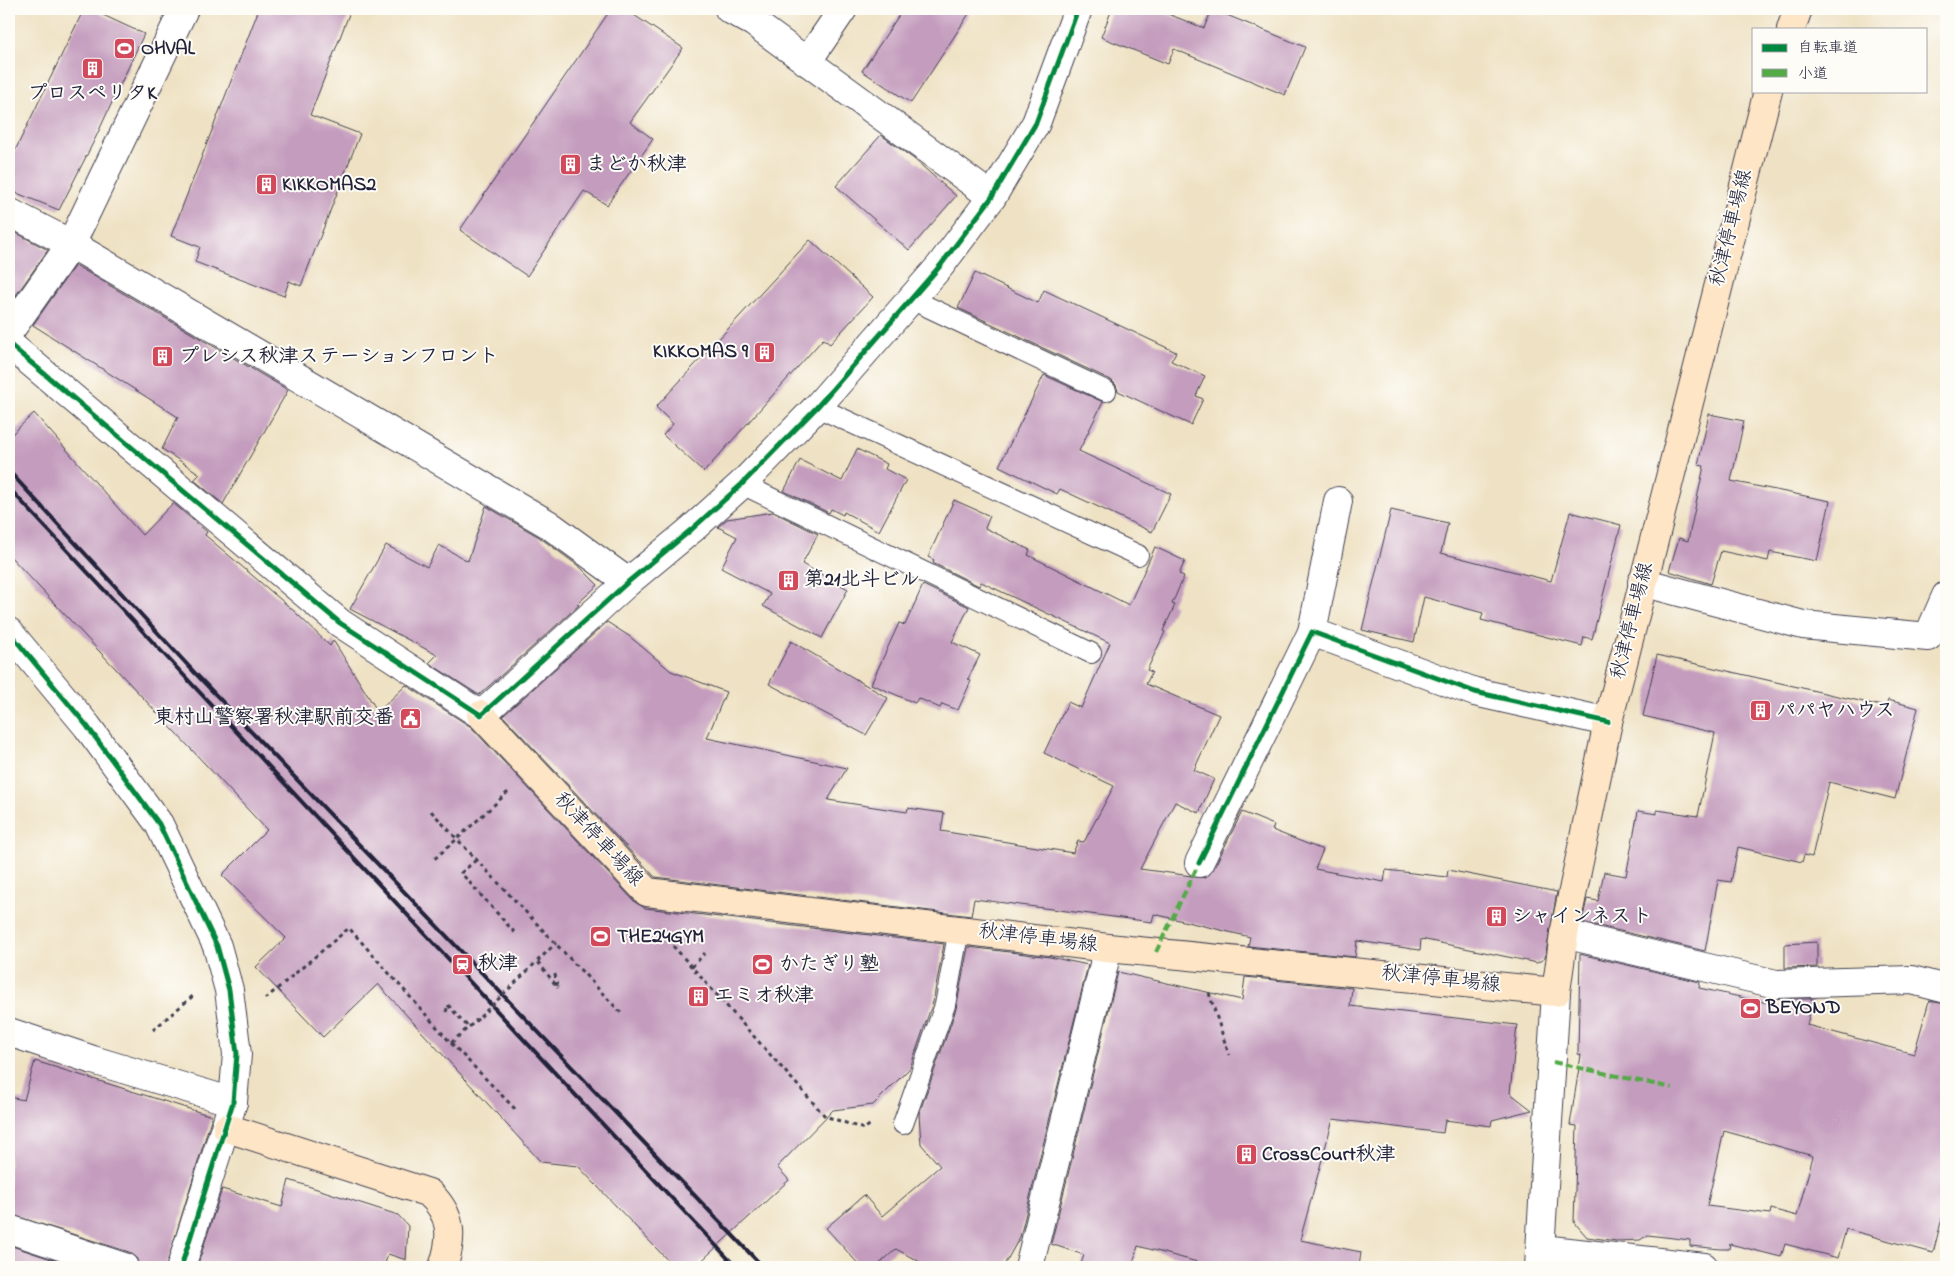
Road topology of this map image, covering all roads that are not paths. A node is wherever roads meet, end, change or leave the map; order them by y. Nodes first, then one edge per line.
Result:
1 (729, 9) edge
2 (843, 9) edge
3 (1078, 9) edge
4 (1798, 9) edge
5 (177, 11) edge
6 (1791, 28) edge
7 (807, 62) junction
8 (1768, 92) edge
9 (992, 197) junction
10 (13, 216) edge
11 (71, 244) junction
12 (911, 300) junction
13 (9, 332) edge
14 (9, 344) edge
15 (1106, 391) dead end
16 (817, 407) junction
17 (742, 484) junction
18 (1338, 501) dead end
19 (1138, 555) dead end
20 (628, 582) junction
21 (1642, 582) junction
22 (1946, 596) edge
23 (9, 632) edge
24 (1312, 632) junction
25 (1091, 653) dead end
26 (481, 715) junction
27 (1608, 722) junction
28 (1199, 863) dead end
29 (959, 929) junction
30 (1564, 934) junction
31 (1108, 948) junction
32 (1946, 988) edge
33 (1556, 992) junction
34 (9, 1032) edge
35 (233, 1102) junction
36 (903, 1124) dead end
37 (227, 1128) junction
38 (9, 1229) edge
39 (1540, 1258) edge
40 (124, 1267) edge
41 (181, 1267) edge
42 (443, 1267) edge
43 (1030, 1267) edge
44 (1704, 1267) edge

1 - 7 street
2 - 7 street
3 - 9 street
4 - 6 main road
5 - 11 street
7 - 9 street
8 - 21 main road, 秋津停車場線
9 - 12 street
10 - 11 street
11 - 13 street
11 - 20 street
12 - 15 lane
12 - 16 street
14 - 26 street
16 - 17 street
16 - 19 lane
17 - 20 street
17 - 25 lane
18 - 24 street
20 - 26 street
21 - 22 street
21 - 27 main road, 秋津停車場線
23 - 35 street
24 - 27 street
24 - 28 street
26 - 29 main road, 秋津停車場線
27 - 30 main road, 秋津停車場線
29 - 31 main road, 秋津停車場線
29 - 36 lane
30 - 32 street
30 - 33 main road, 秋津停車場線
31 - 33 main road, 秋津停車場線
31 - 43 street
33 - 39 street
34 - 35 street
35 - 37 street
37 - 41 street
37 - 42 main road
38 - 40 street
39 - 44 street

